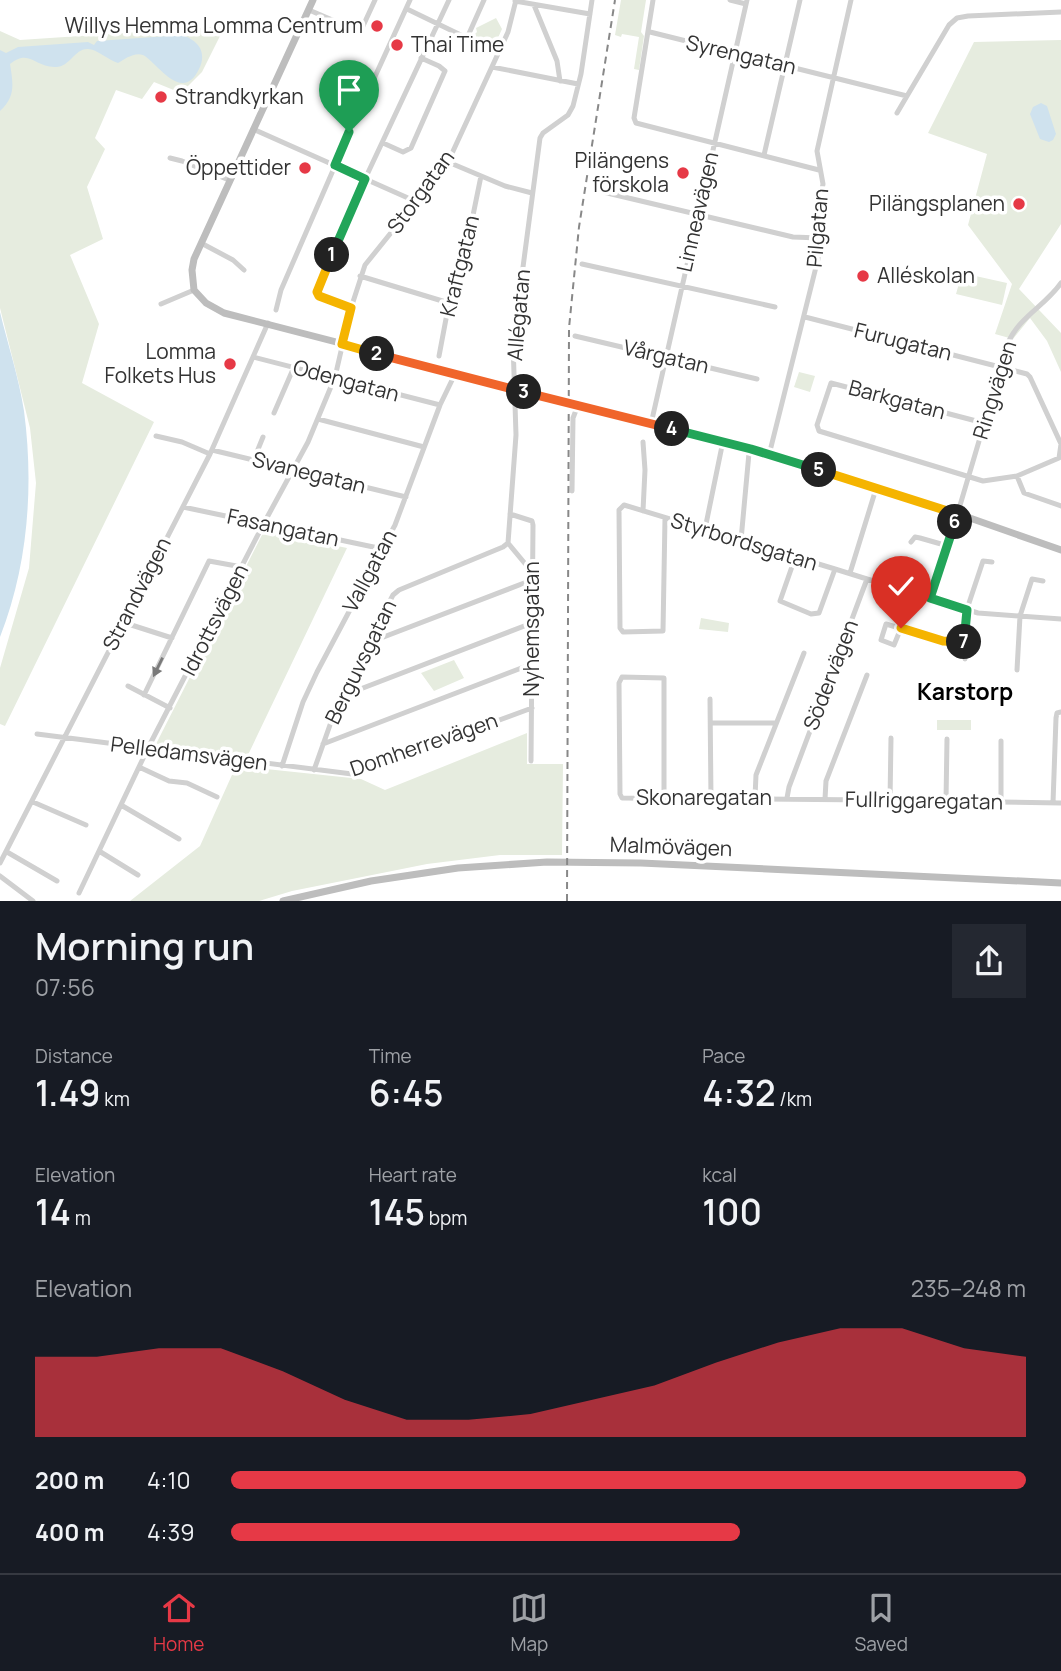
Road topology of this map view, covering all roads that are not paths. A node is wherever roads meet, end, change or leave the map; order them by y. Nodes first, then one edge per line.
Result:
1 (313, 0) edge
2 (374, 0) edge
3 (410, 0) edge
4 (449, 0) edge
5 (484, 0) edge
6 (592, 0) edge
7 (653, 0) edge
8 (730, 0) edge
9 (800, 0) edge
10 (851, 0) edge
11 (515, 1) edge
12 (747, 2) edge
13 (534, 5) junction
14 (407, 9) junction
15 (309, 10) junction
16 (1061, 12) edge
17 (590, 14) junction
18 (438, 24) junction
19 (650, 32) junction
20 (467, 38) junction
21 (498, 53) junction
22 (735, 54) junction
23 (421, 58) junction
24 (785, 65) junction
25 (492, 67) junction
26 (833, 77) junction
27 (560, 81) junction
28 (578, 84) junction
29 (907, 96) junction
30 (897, 113) dead end
31 (253, 129) junction
32 (714, 142) junction
33 (383, 143) junction
34 (764, 155) junction
35 (170, 158) dead end
36 (448, 162) junction
37 (335, 165) junction
38 (820, 170) junction
39 (481, 176) junction
40 (365, 179) junction
41 (229, 180) junction
42 (603, 192) dead end
43 (532, 193) junction
44 (417, 202) junction
45 (698, 214) junction
46 (819, 238) junction
47 (201, 243) junction
48 (582, 264) dead end
49 (244, 270) dead end
50 (360, 276) junction
51 (1061, 283) edge
52 (681, 286) junction
53 (194, 290) junction
54 (449, 303) junction
55 (161, 304) dead end
56 (775, 307) dead end
57 (351, 308) junction
58 (276, 310) dead end
59 (805, 317) junction
60 (268, 323) junction
61 (575, 336) dead end
62 (342, 344) junction
63 (439, 356) dead end
64 (253, 357) junction
65 (665, 357) junction
66 (1000, 366) junction
67 (295, 367) junction
68 (455, 374) junction
69 (335, 377) junction
70 (757, 379) dead end
71 (515, 389) junction
72 (440, 405) junction
73 (578, 405) junction
74 (274, 413) dead end
75 (318, 419) junction
76 (984, 423) junction
77 (651, 424) junction
78 (156, 436) dead end
79 (263, 437) dead end
80 (643, 442) dead end
81 (722, 446) dead end
82 (424, 447) junction
83 (211, 452) junction
84 (749, 453) dead end
85 (769, 455) junction
86 (254, 459) junction
87 (294, 469) junction
88 (1017, 476) junction
89 (968, 477) junction
90 (572, 491) dead end
91 (875, 492) dead end
92 (406, 497) junction
93 (1061, 506) edge
94 (183, 507) junction
95 (643, 511) junction
96 (510, 514) junction
97 (957, 514) junction
98 (665, 518) junction
99 (264, 523) junction
100 (705, 529) junction
101 (741, 540) junction
102 (911, 542) dead end
103 (508, 543) junction
104 (948, 546) junction
105 (383, 549) junction
106 (1061, 550) edge
107 (795, 558) junction
108 (992, 562) dead end
109 (242, 567) junction
110 (835, 569) junction
111 (533, 572) junction
112 (850, 573) junction
113 (867, 579) junction
114 (532, 580) junction
115 (1043, 582) dead end
116 (930, 598) junction
117 (967, 610) junction
118 (1020, 616) junction
119 (1061, 619) edge
120 (122, 622) junction
121 (532, 623) junction
122 (901, 628) dead end
123 (172, 638) junction
124 (965, 642) junction
125 (368, 643) junction
126 (804, 653) dead end
127 (965, 659) dead end
128 (532, 664) junction
129 (1017, 670) dead end
130 (867, 675) dead end
131 (128, 686) dead end
132 (341, 694) junction
133 (144, 695) junction
134 (710, 699) dead end
135 (170, 708) junction
136 (531, 708) junction
137 (1061, 712) edge
138 (711, 723) junction
139 (776, 723) junction
140 (37, 734) dead end
141 (64, 738) junction
142 (891, 738) dead end
143 (947, 739) dead end
144 (1001, 741) dead end
145 (323, 744) junction
146 (148, 748) junction
147 (531, 761) dead end
148 (282, 766) junction
149 (139, 767) junction
150 (314, 770) junction
151 (217, 797) dead end
152 (755, 797) junction
153 (664, 798) junction
154 (787, 798) junction
155 (711, 799) junction
156 (825, 799) junction
157 (890, 801) junction
158 (946, 801) junction
159 (33, 802) junction
160 (1000, 802) junction
161 (1053, 803) junction
162 (1061, 803) edge
163 (121, 806) junction
164 (86, 825) dead end
165 (179, 839) dead end
166 (99, 851) junction
167 (7, 852) junction
168 (0, 863) edge
169 (138, 875) dead end
170 (0, 876) edge
171 (57, 881) dead end
172 (1061, 883) edge
173 (79, 893) dead end
174 (33, 901) edge
175 (283, 901) edge

1 - 15 street
2 - 15 street
3 - 14 street
4 - 18 street
5 - 20 street
6 - 17 street
7 - 19 street
8 - 12 street
9 - 24 street
10 - 26 street, Pilgatan
11 - 13 street
11 - 21 street, Storgatan
12 - 22 street, Linneavägen
13 - 17 street
13 - 27 street
14 - 18 street
14 - 37 street
15 - 31 street
16 - 29 street
17 - 28 street
18 - 20 street
18 - 23 street
19 - 22 street, Syrengatan
19 - 32 street
20 - 21 street
21 - 25 street, Storgatan
22 - 24 street, Syrengatan
22 - 32 street, Linneavägen
23 - 33 street
23 - 33 street
24 - 26 street, Syrengatan
24 - 34 street
25 - 27 street
25 - 36 street, Storgatan
26 - 29 street, Syrengatan
26 - 38 street, Pilgatan
27 - 28 street
28 - 43 street, Allégatan
29 - 30 street
31 - 37 street
31 - 41 street
32 - 34 street
32 - 45 street, Linneavägen
33 - 40 street
34 - 38 street
35 - 41 street
36 - 39 street
36 - 44 street, Storgatan
37 - 40 street
37 - 58 street
38 - 46 street, Pilgatan
39 - 43 street
39 - 54 street, Kraftgatan
40 - 44 street
40 - 57 street
41 - 47 street
42 - 45 street
43 - 71 street, Allégatan
44 - 50 street, Storgatan
45 - 46 street
45 - 52 street, Linneavägen
46 - 59 street, Pilgatan
47 - 49 street
47 - 53 street
48 - 52 street
50 - 54 street
50 - 57 street, Storgatan
51 - 66 street, Ringvägen
52 - 56 street
52 - 65 street, Linneavägen
53 - 55 street
53 - 60 street
54 - 63 street, Kraftgatan
57 - 62 street, Storgatan
59 - 66 street, Furugatan
59 - 85 street, Pilgatan
60 - 62 street
60 - 64 street, Strandvägen
61 - 65 street, Vårgatan
62 - 68 street
62 - 69 street, Idrottsvägen
64 - 67 street, Odengatan
64 - 83 street, Strandvägen
65 - 70 street, Vårgatan
65 - 77 street, Linneavägen
66 - 76 street, Ringvägen
66 - 88 street, Furugatan
67 - 69 street, Odengatan
67 - 74 street
68 - 71 street
68 - 72 street, Vallgatan
69 - 72 street, Odengatan
69 - 75 street, Idrottsvägen
71 - 73 street
71 - 96 street, Allégatan
72 - 82 street, Vallgatan
73 - 77 street
73 - 90 street
75 - 82 street
75 - 87 street, Idrottsvägen
76 - 89 street, Ringvägen
76 - 89 street, Barkgatan
77 - 85 street
78 - 83 street, Svanegatan
79 - 86 street
80 - 95 street
81 - 100 street
82 - 92 street, Vallgatan
83 - 86 street, Svanegatan
83 - 94 street, Strandvägen
84 - 101 street
85 - 97 street
86 - 87 street, Svanegatan
87 - 92 street, Svanegatan
87 - 99 street, Idrottsvägen
88 - 89 street
88 - 93 street
89 - 97 street, Ringvägen
91 - 112 street
92 - 105 street, Vallgatan
94 - 99 street, Fasangatan
94 - 120 street, Strandvägen
95 - 98 street, Styrbordsgatan
95 - 98 street, Styrbordsgatan
96 - 103 street, Allégatan
96 - 111 street, Nyhemsgatan
97 - 104 street
97 - 106 street
98 - 100 street, Styrbordsgatan
99 - 105 street, Fasangatan
99 - 109 street, Idrottsvägen
100 - 101 street, Styrbordsgatan
101 - 107 street, Styrbordsgatan
102 - 104 street
103 - 111 street
103 - 125 street, Berguvsgatan
104 - 116 street
105 - 148 street, Vallgatan
107 - 110 street, Styrbordsgatan
107 - 110 street
108 - 117 street
109 - 123 street
109 - 135 street, Idrottsvägen
110 - 112 street, Styrbordsgatan
111 - 114 street, Nyhemsgatan
112 - 113 street, Styrbordsgatan
113 - 116 street
113 - 154 street, Södervägen
114 - 121 street, Nyhemsgatan
114 - 125 street
115 - 118 street
116 - 117 street
117 - 118 street
117 - 124 street
118 - 119 street
118 - 129 street
120 - 123 street
120 - 141 street, Strandvägen
121 - 128 street, Nyhemsgatan
121 - 132 street
122 - 124 street
123 -> 133 street
124 - 127 street
125 - 132 street, Berguvsgatan
126 - 139 street
128 - 136 street, Nyhemsgatan
128 - 145 street
130 - 156 street
131 - 133 street
132 - 145 street, Berguvsgatan
133 - 135 street
134 - 138 street
135 - 146 street, Idrottsvägen
136 - 147 street, Nyhemsgatan
136 - 150 street, Domherrevägen
137 - 161 street
138 - 139 street
138 - 155 street
139 - 152 street
140 - 141 street, Pelledamsvägen
141 - 146 street, Pelledamsvägen
141 - 159 street, Strandvägen
142 - 157 street
143 - 158 street
144 - 160 street
145 - 150 street, Berguvsgatan
146 - 148 street, Pelledamsvägen
146 - 149 street, Idrottsvägen
148 - 150 street, Pelledamsvägen
149 - 151 street
149 - 163 street, Idrottsvägen
152 - 154 street, Skonaregatan
152 - 155 street, Skonaregatan
153 - 153 street, Skonaregatan
153 - 155 street, Skonaregatan
154 - 156 street, Fullriggaregatan
156 - 157 street, Fullriggaregatan
157 - 158 street, Fullriggaregatan
158 - 160 street, Fullriggaregatan
159 - 164 street
159 - 167 street, Strandvägen
160 - 161 street, Fullriggaregatan
161 - 162 street, Fullriggaregatan
163 - 165 street
163 - 166 street, Idrottsvägen
166 - 169 street
166 - 173 street, Idrottsvägen
167 - 168 street, Strandvägen
167 - 171 street
170 - 174 street
172 - 175 street, Malmövägen

